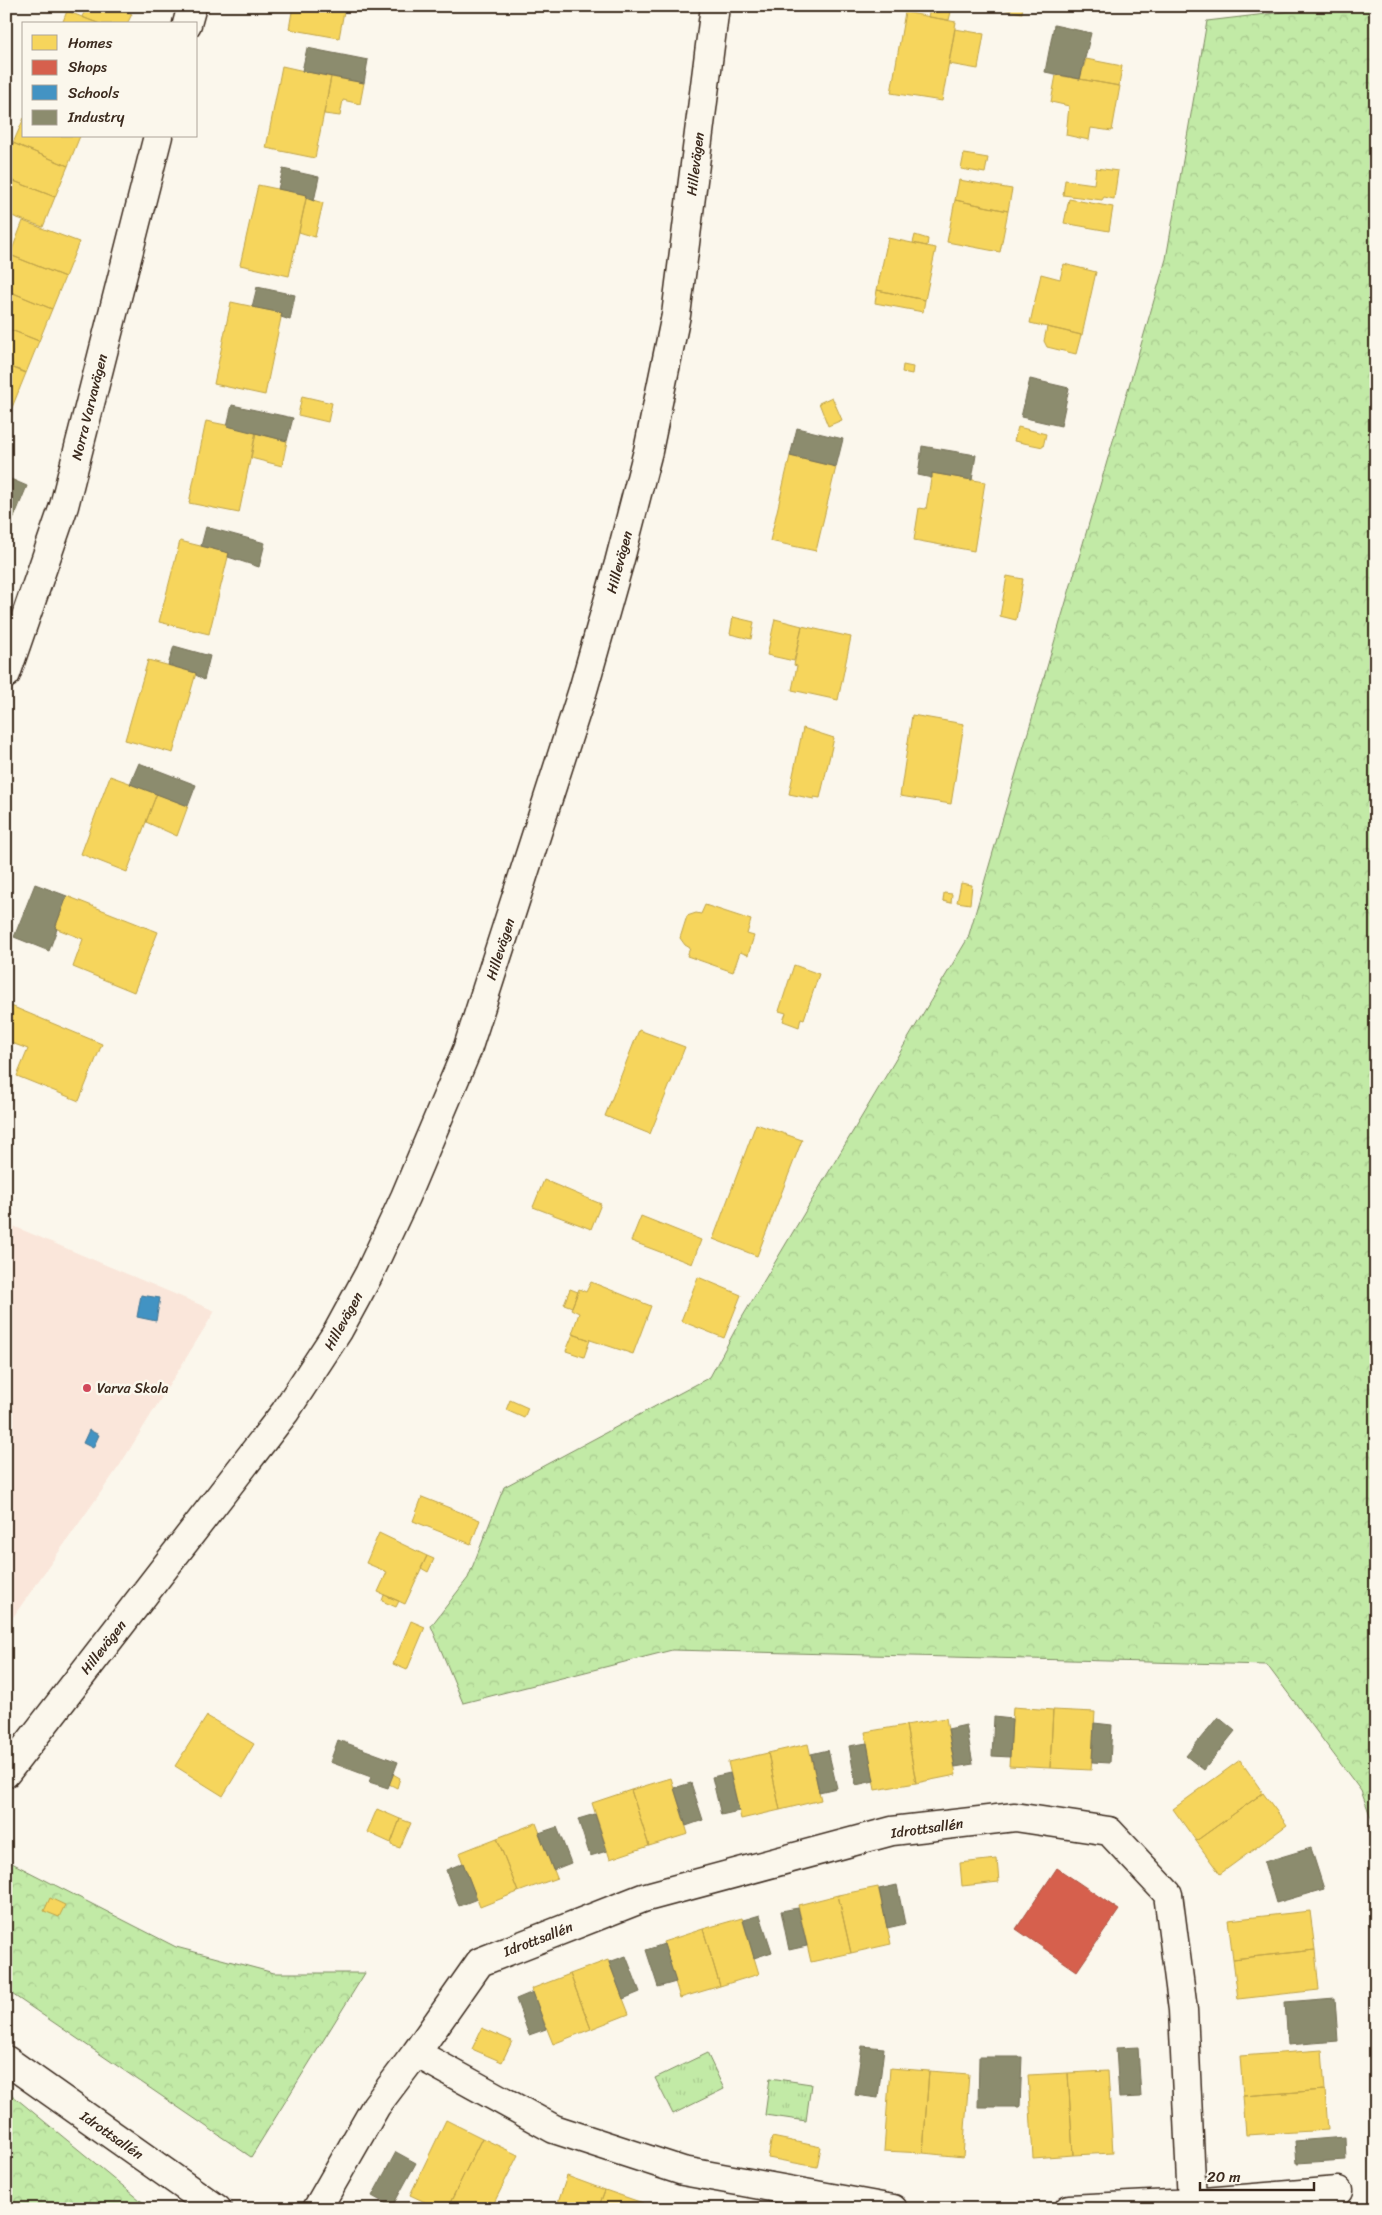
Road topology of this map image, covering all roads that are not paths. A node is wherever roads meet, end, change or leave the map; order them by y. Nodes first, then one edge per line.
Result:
1 (192, 6) edge
2 (715, 6) edge
3 (188, 22) edge
4 (157, 138) edge
5 (6, 674) edge
6 (6, 1774) edge
7 (416, 2053) junction
8 (6, 2060) edge
9 (1338, 2191) dead end
10 (1192, 2203) junction
11 (217, 2209) edge
12 (317, 2209) edge
13 (893, 2209) edge
14 (1069, 2209) edge

1 - 3 street
2 - 6 street, Hillevägen
4 - 5 street, Norra Varvavägen
7 - 10 street, Idrottsallén
7 - 12 street, Idrottsallén
7 - 13 street
8 - 11 street, Idrottsallén
9 - 10 street
10 - 14 street

